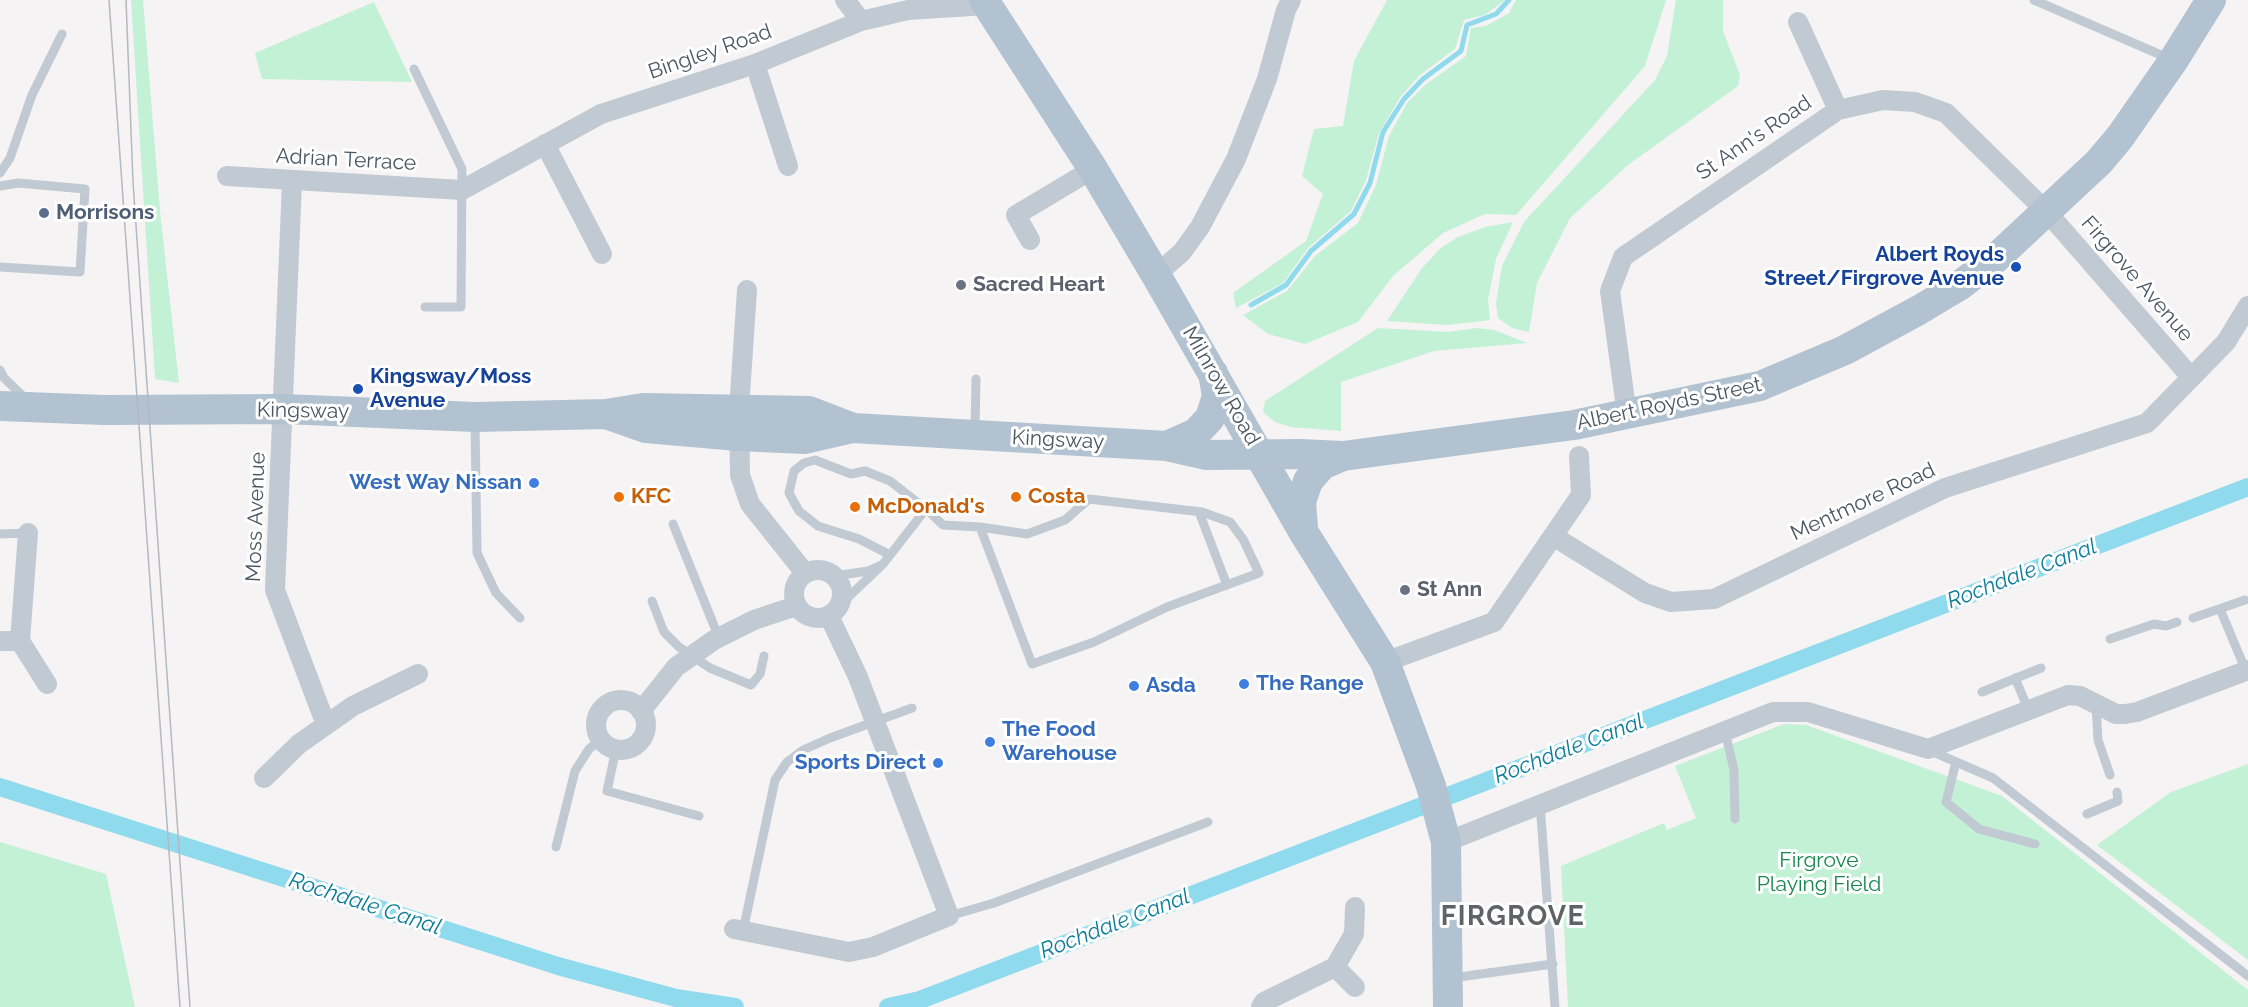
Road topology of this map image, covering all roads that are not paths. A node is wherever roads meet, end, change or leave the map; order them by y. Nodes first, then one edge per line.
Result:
1 (845, 0) edge
2 (1291, 0) edge
3 (2034, 0) edge
4 (2211, 0) edge
5 (986, 2) edge
6 (904, 5) edge
7 (861, 21) junction
8 (1798, 22) dead end
9 (62, 34) dead end
10 (2173, 61) junction
11 (754, 64) junction
12 (414, 69) dead end
13 (1838, 110) junction
14 (546, 144) junction
15 (788, 166) dead end
16 (1093, 169) junction
17 (0, 172) edge
18 (227, 176) dead end
19 (292, 182) junction
20 (0, 186) edge
21 (462, 190) junction
22 (2047, 212) junction
23 (1030, 240) dead end
24 (602, 254) dead end
25 (0, 267) edge
26 (1156, 274) junction
27 (747, 290) dead end
28 (425, 307) dead end
29 (2245, 315) edge
30 (0, 370) edge
31 (1213, 373) junction
32 (2191, 377) junction
33 (976, 379) dead end
34 (0, 406) edge
35 (36, 408) junction
36 (285, 409) junction
37 (1627, 415) junction
38 (475, 417) junction
39 (739, 423) junction
40 (975, 435) junction
41 (1167, 446) junction
42 (1261, 454) junction
43 (1343, 456) junction
44 (1579, 456) dead end
45 (926, 509) junction
46 (1200, 512) junction
47 (673, 524) dead end
48 (980, 527) junction
49 (28, 533) joint
50 (1304, 533) junction
51 (0, 534) edge
52 (1553, 536) junction
53 (890, 555) junction
54 (884, 564) junction
55 (829, 572) junction
56 (806, 573) junction
57 (1227, 585) junction
58 (2245, 600) dead end
59 (652, 601) dead end
60 (796, 606) junction
61 (2220, 609) junction
62 (834, 610) junction
63 (520, 618) dead end
64 (2193, 618) dead end
65 (2177, 622) dead end
66 (719, 638) junction
67 (2110, 639) dead end
68 (0, 641) edge
69 (20, 641) junction
70 (692, 656) junction
71 (764, 656) dead end
72 (1385, 662) junction
73 (2041, 668) dead end
74 (2247, 670) edge
75 (418, 674) dead end
76 (2015, 678) junction
77 (47, 684) dead end
78 (1982, 692) dead end
79 (2096, 705) junction
80 (912, 708) dead end
81 (641, 711) junction
82 (2029, 711) junction
83 (875, 721) junction
84 (326, 725) junction
85 (1725, 730) junction
86 (608, 744) junction
87 (1928, 749) junction
88 (1956, 762) junction
89 (2110, 775) dead end
90 (264, 778) dead end
91 (2117, 792) dead end
92 (1539, 802) junction
93 (2087, 814) dead end
94 (699, 816) dead end
95 (1735, 819) dead end
96 (1208, 822) dead end
97 (1445, 836) junction
98 (2035, 844) dead end
99 (556, 847) dead end
100 (1355, 907) dead end
101 (949, 916) junction
102 (738, 930) joint
103 (1553, 964) junction
104 (1335, 967) junction
105 (2248, 976) edge
106 (1355, 987) dead end
107 (1448, 993) edge
108 (1262, 1007) edge
109 (1555, 1007) edge

1 - 7 street
2 - 26 street
3 - 10 lane
4 - 10 main road, Albert Royds Street
5 - 6 street, Bingley Road
5 - 16 main road, Milnrow Road
6 - 7 street, Bingley Road
7 - 11 street, Bingley Road
8 - 13 street
9 - 17 lane
10 - 22 main road, Albert Royds Street
11 - 14 street, Bingley Road
11 - 15 street
12 - 21 lane
13 - 22 street, St Ann's Road
13 - 37 street, St Ann's Road
14 - 21 street, Bingley Road
14 - 24 street
16 - 23 street
16 - 26 main road, Milnrow Road
18 - 19 street, Adrian Terrace
19 - 21 street, Adrian Terrace
19 - 36 street, Moss Avenue
20 - 25 lane
21 - 28 lane
22 - 32 street, Firgrove Avenue
22 - 37 main road, Albert Royds Street
26 - 31 main road, Milnrow Road
27 - 39 street
29 - 32 street, Mentmore Road
30 - 35 lane
31 - 41 main road
31 - 42 main road, Milnrow Road
32 - 52 street, Mentmore Road
33 - 40 lane
34 - 35 main road, Kingsway
35 - 36 main road, Kingsway
36 - 38 main road, Kingsway
36 - 84 street, Moss Avenue
37 - 43 main road, Albert Royds Street
38 - 39 main road, Kingsway
38 - 63 lane
39 - 40 main road, Kingsway
39 - 56 street
40 - 41 main road, Kingsway
41 - 42 main road, Kingsway
42 - 43 main road, Albert Royds Street
42 - 50 main road, Milnrow Road
43 - 50 main road
44 - 52 street
45 - 48 lane
45 - 53 lane
45 - 53 lane
46 - 48 lane
46 - 57 lane
46 - 57 lane
47 - 66 lane
48 - 57 lane
49 - 51 lane
49 - 69 street
50 - 72 main road, Milnrow Road
52 - 72 street
53 - 54 lane
54 - 55 lane
54 - 62 lane
55 - 56 street
55 - 62 street
56 - 60 street
58 - 61 lane
59 - 70 lane
60 - 62 street
60 - 66 street
61 - 64 lane
61 - 74 lane
62 - 83 street
65 - 67 lane
66 - 70 street
68 - 69 street
69 - 77 street
70 - 71 lane
70 - 81 street
72 - 97 main road, Milnrow Road
73 - 76 lane
74 - 79 street
75 - 84 street
76 - 78 lane
76 - 82 lane
79 - 82 street
79 - 89 lane
80 - 83 lane
81 - 86 street
81 - 86 street
82 - 87 street
83 - 101 street
83 - 102 lane
84 - 90 street
85 - 87 street
85 - 92 street
85 - 95 lane
86 - 94 lane
86 - 99 lane
87 - 88 lane
88 - 98 lane
88 - 105 lane
91 - 93 lane
92 - 97 street
92 - 103 lane
96 - 101 lane
97 - 107 main road, Milnrow Road
100 - 104 street
101 - 102 street
103 - 107 lane
103 - 109 lane
104 - 106 street
104 - 108 street

